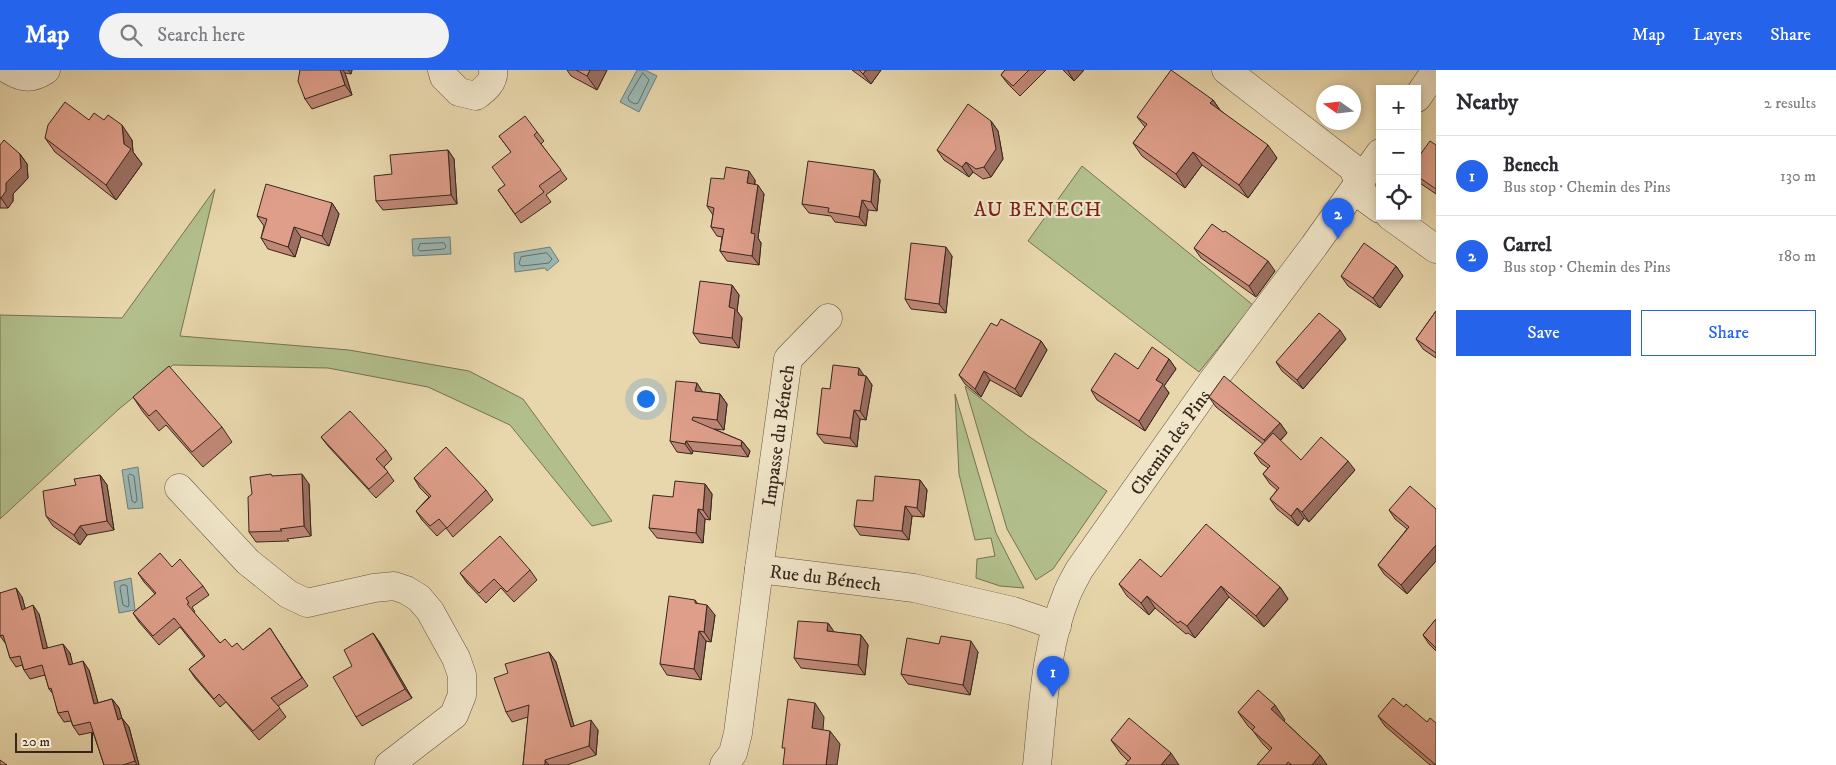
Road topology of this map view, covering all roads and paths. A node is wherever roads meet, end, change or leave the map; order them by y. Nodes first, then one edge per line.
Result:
1 (9, 70) edge
2 (46, 70) edge
3 (442, 70) edge
4 (493, 70) edge
5 (1226, 70) edge
6 (1436, 70) edge
7 (1421, 92) edge
8 (1376, 159) edge
9 (1359, 184) junction
10 (1376, 206) edge
11 (1395, 220) edge
12 (1436, 250) edge
13 (828, 318) dead end
14 (179, 488) dead end
15 (759, 569) junction
16 (1057, 626) junction
17 (388, 765) edge
18 (724, 765) edge
19 (1037, 765) edge

1 - 2 street
3 - 4 street
5 - 9 street
6 - 7 street
8 - 9 street, Chemin des Pins
9 - 10 street
9 - 16 street, Chemin des Pins
11 - 12 street
13 - 15 street, Impasse du Bénech
14 - 17 street
15 - 16 street, Rue du Bénech
15 - 18 street, Rue du Bénech
16 - 19 street, Chemin des Pins

